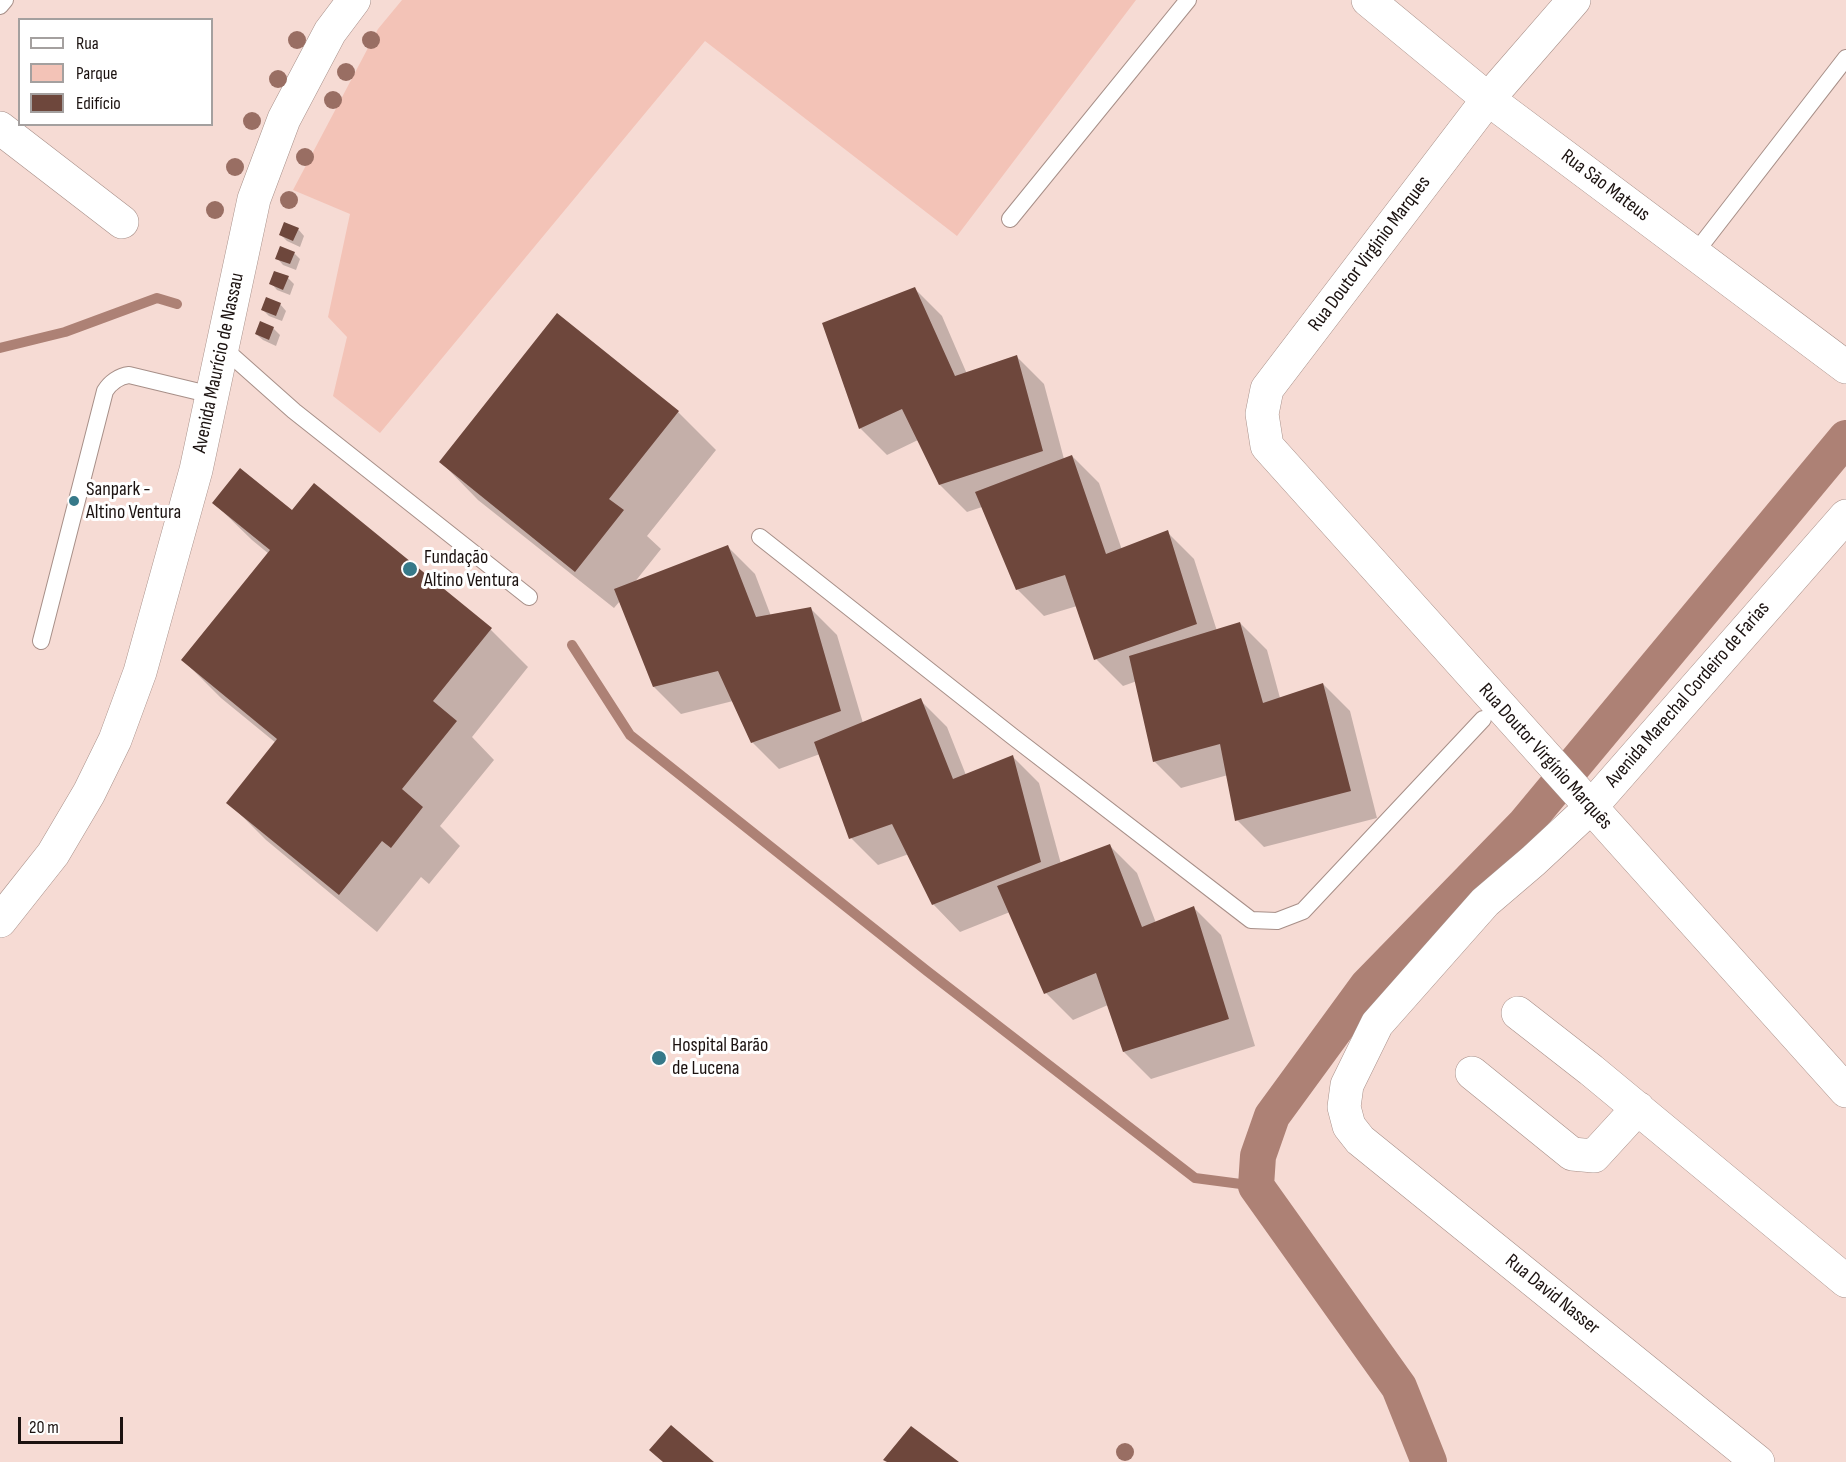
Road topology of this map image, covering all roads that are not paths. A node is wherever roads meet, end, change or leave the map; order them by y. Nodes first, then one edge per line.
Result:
1 (5, 0) edge
2 (354, 0) edge
3 (1188, 0) edge
4 (1368, 0) edge
5 (1574, 0) edge
6 (0, 6) edge
7 (1846, 58) edge
8 (1488, 99) junction
9 (0, 128) edge
10 (1010, 219) dead end
11 (122, 222) dead end
12 (1695, 254) junction
13 (222, 347) junction
14 (1842, 364) edge
15 (212, 395) junction
16 (1262, 414) joint
17 (1846, 516) edge
18 (760, 537) dead end
19 (528, 597) dead end
20 (41, 641) dead end
21 (1489, 710) junction
22 (1583, 801) junction
23 (0, 921) edge
24 (1518, 1013) dead end
25 (1472, 1072) dead end
26 (1846, 1091) edge
27 (1638, 1108) junction
28 (1349, 1126) joint
29 (1846, 1281) edge
30 (1758, 1462) edge

1 - 6 lane
2 - 13 street, Avenida Maurício de Nassau
3 - 10 lane
4 - 8 street, Rua São Mateus
5 - 8 street, Rua Doutor Virginio Marques
7 - 12 lane
8 - 12 street, Rua São Mateus
8 - 16 street, Rua Doutor Virginio Marques
9 - 11 street
12 - 14 street, Rua São Mateus
13 - 15 street, Avenida Maurício de Nassau
13 - 19 lane
15 - 20 lane
15 - 23 street, Avenida Maurício de Nassau
16 - 21 street, Rua Doutor Virgínio Marquês
17 - 22 street, Avenida Marechal Cordeiro de Farias
18 - 21 lane
21 - 22 street, Rua Doutor Virgínio Marquês
22 - 26 street, Rua Doutor Virgínio Marquês
22 - 28 street, Avenida Marechal Cordeiro de Farias
24 - 27 street
25 - 27 street
27 - 29 street
28 - 30 street, Rua David Nasser

